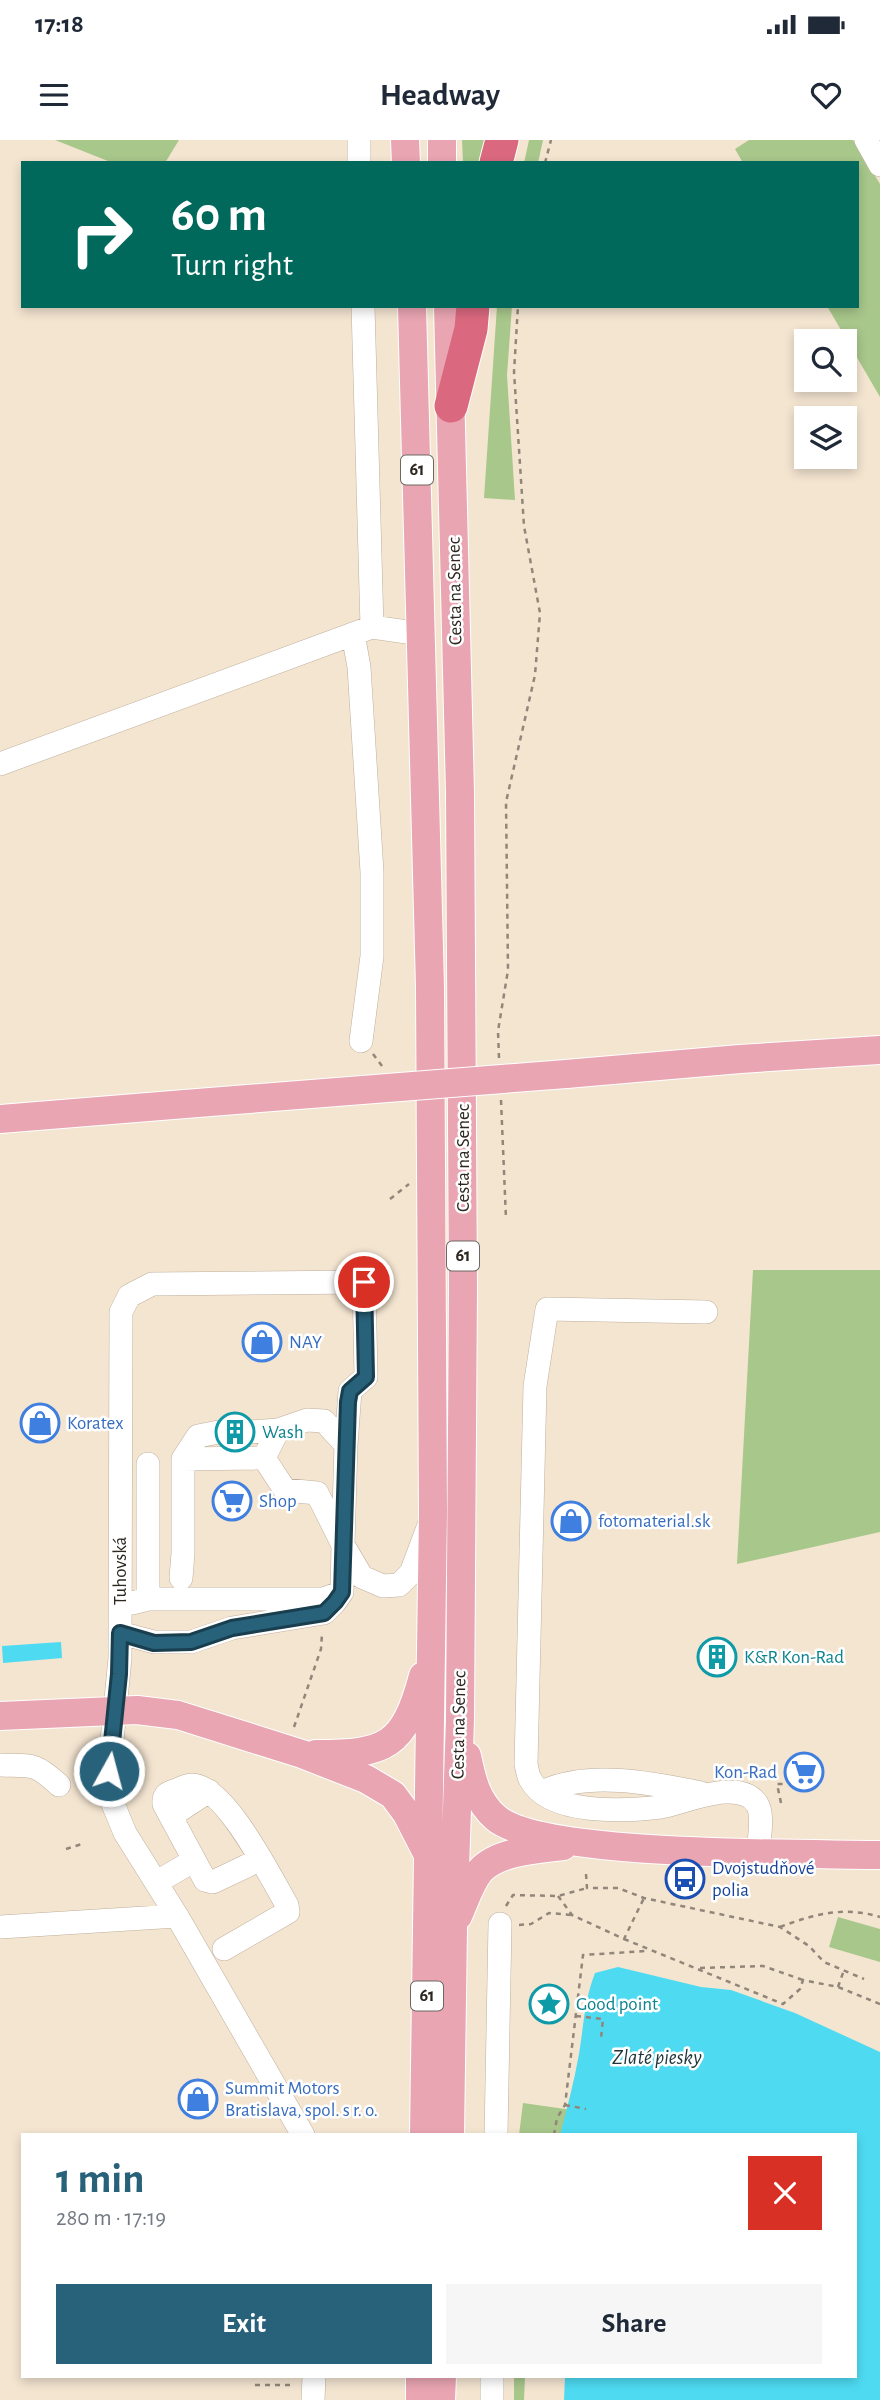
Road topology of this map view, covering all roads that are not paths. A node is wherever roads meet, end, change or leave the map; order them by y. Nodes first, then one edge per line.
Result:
1 (359, 140) edge
2 (405, 140) edge
3 (442, 140) edge
4 (502, 140) edge
5 (866, 140) edge
6 (359, 161) edge
7 (406, 161) edge
8 (442, 161) edge
9 (497, 161) edge
10 (880, 165) edge
11 (363, 308) edge
12 (412, 308) edge
13 (448, 308) edge
14 (473, 308) edge
15 (451, 406) junction
16 (362, 631) junction
17 (421, 634) junction
18 (0, 764) edge
19 (361, 1041) road end
20 (880, 1050) edge
21 (0, 1119) edge
22 (706, 1312) dead end
23 (278, 1430) junction
24 (219, 1432) dead end
25 (250, 1432) dead end
26 (346, 1445) junction
27 (264, 1458) junction
28 (182, 1462) junction
29 (120, 1464) junction
30 (148, 1464) junction
31 (433, 1512) junction
32 (343, 1545) junction
33 (181, 1578) dead end
34 (342, 1592) junction
35 (148, 1599) junction
36 (120, 1605) junction
37 (120, 1633) junction
38 (432, 1643) junction
39 (114, 1712) junction
40 (0, 1716) edge
41 (460, 1719) junction
42 (302, 1754) junction
43 (0, 1765) edge
44 (59, 1785) dead end
45 (587, 1844) junction
46 (758, 1852) junction
47 (880, 1855) edge
48 (429, 1857) junction
49 (261, 1860) junction
50 (193, 1861) junction
51 (157, 1882) junction
52 (177, 1916) junction
53 (500, 1924) road end
54 (0, 1927) edge
55 (453, 1928) junction
56 (224, 1949) dead end
57 (302, 2133) edge
58 (424, 2133) edge
59 (450, 2133) edge
60 (496, 2133) edge
61 (420, 2378) edge
62 (442, 2378) edge
63 (492, 2378) edge
64 (420, 2400) edge
65 (441, 2400) edge
66 (492, 2400) edge

1 - 6 street
2 - 7 main road
3 - 8 main road
4 - 9 highway
5 - 10 street
11 - 16 street
12 - 17 main road, Cesta na Senec / 61
13 - 15 main road, Cesta na Senec / 61
14 - 15 highway
15 - 41 main road, Cesta na Senec / 61
16 - 17 street
16 - 18 street
16 - 19 street
17 - 31 main road, Cesta na Senec / 61
20 - 21 main road, bridge
22 - 46 street
23 - 25 street
23 - 26 street
23 - 27 street
24 - 28 street
26 - 29 street, Tuhovská
26 - 32 street
27 - 28 street
27 - 32 street
28 - 30 street
28 - 33 street
29 - 30 street
29 - 36 street, Tuhovská
30 - 35 street
31 - 32 street
31 - 38 main road, Cesta na Senec / 61
32 - 34 street
34 - 35 street
34 - 37 street
35 - 36 street
36 - 37 street, Tuhovská
37 - 39 street, Tuhovská
38 - 42 main road, 61
38 - 48 main road, Cesta na Senec / 61
39 - 40 main road, 61
39 - 42 main road, 61
39 - 51 street, Tuhovská
41 - 45 main road, 61
41 - 55 main road, Cesta na Senec / 61
42 - 48 main road, 61
43 - 44 street
45 - 46 main road, 61
45 - 55 main road, 61
46 - 47 main road, 61
48 - 58 main road, Cesta na Senec / 61
49 - 50 street
49 - 50 street
49 - 56 street
50 - 51 street
51 - 52 street, Tuhovská
52 - 54 street
52 - 57 street, Tuhovská
53 - 60 street
55 - 59 main road, Cesta na Senec / 61
61 - 64 main road
62 - 65 main road
63 - 66 street

